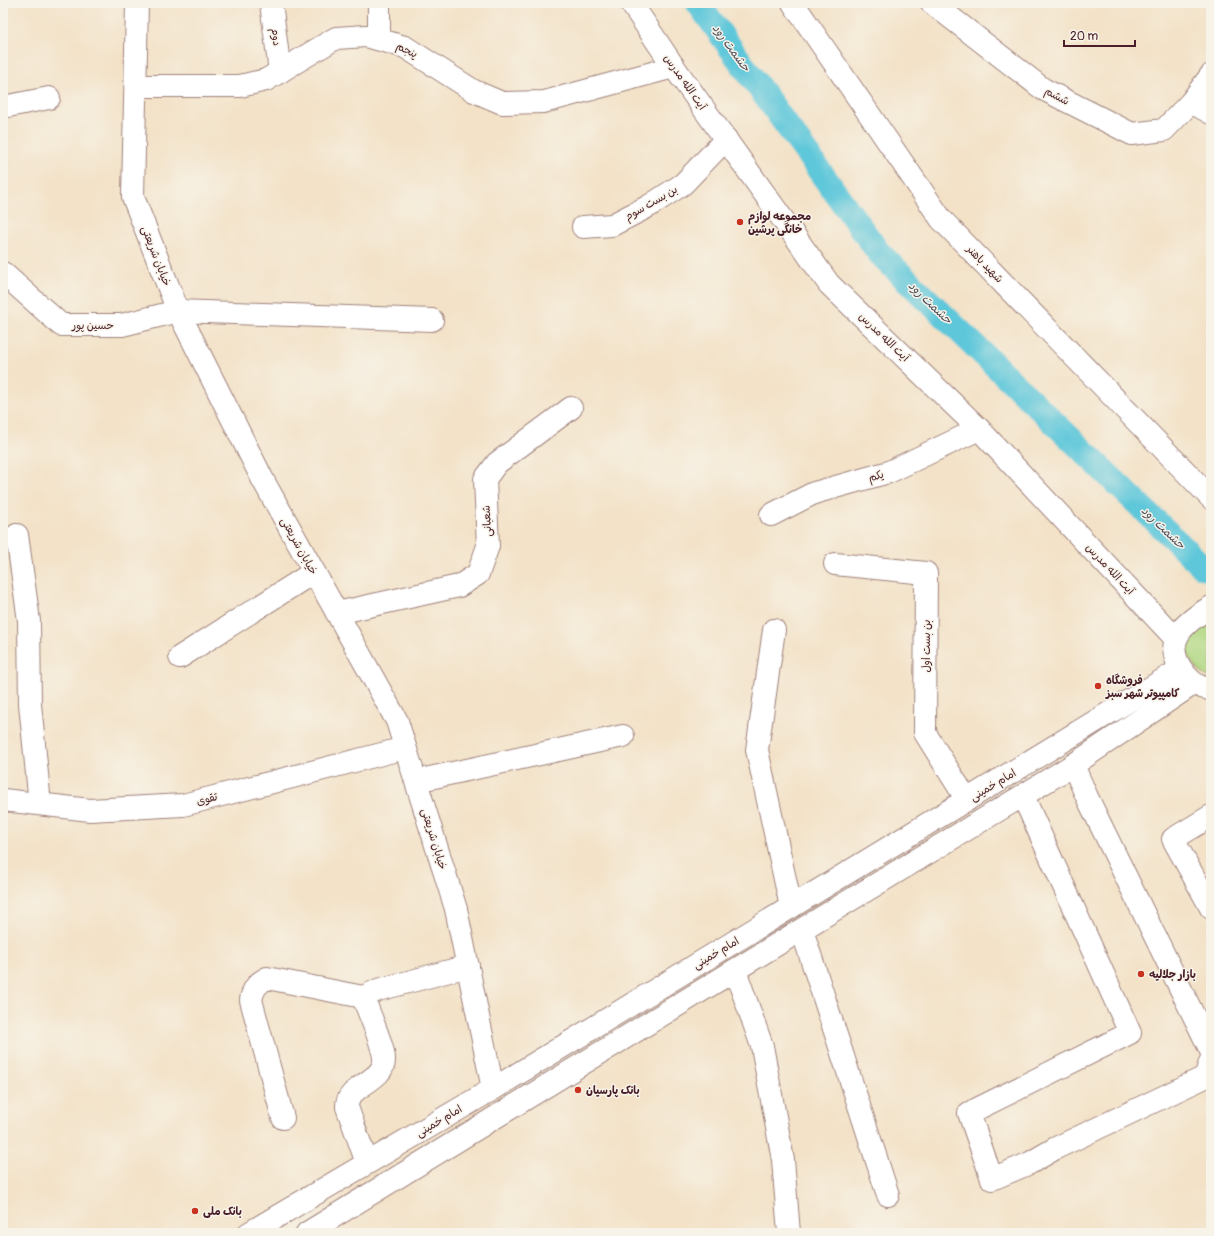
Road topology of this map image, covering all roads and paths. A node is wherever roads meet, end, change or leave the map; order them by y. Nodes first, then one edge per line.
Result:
1 (137, 3) edge
2 (271, 3) edge
3 (379, 3) edge
4 (631, 3) edge
5 (793, 3) edge
6 (932, 3) edge
7 (379, 39) junction
8 (674, 67) junction
9 (280, 72) junction
10 (1211, 75) edge
11 (136, 86) junction
12 (49, 98) dead end
13 (1191, 102) junction
14 (3, 107) edge
15 (1211, 113) edge
16 (726, 140) junction
17 (583, 227) dead end
18 (3, 273) edge
19 (178, 311) junction
20 (432, 320) dead end
21 (571, 408) dead end
22 (979, 429) junction
23 (1211, 498) edge
24 (771, 515) dead end
25 (17, 535) dead end
26 (835, 564) dead end
27 (314, 572) junction
28 (1211, 607) edge
29 (337, 613) junction
30 (774, 630) dead end
31 (1176, 639) junction
32 (180, 657) dead end
33 (1200, 685) edge
34 (623, 736) dead end
35 (405, 748) junction
36 (1074, 765) junction
37 (416, 781) junction
38 (1023, 796) junction
39 (3, 800) edge
40 (967, 800) junction
41 (40, 804) junction
42 (1211, 816) edge
43 (791, 907) junction
44 (1211, 908) edge
45 (802, 930) junction
46 (468, 966) junction
47 (735, 970) junction
48 (363, 997) junction
49 (1211, 1052) edge
50 (1211, 1060) edge
51 (493, 1088) junction
52 (282, 1118) dead end
53 (367, 1163) junction
54 (888, 1195) dead end
55 (249, 1233) edge
56 (307, 1233) edge
57 (790, 1233) edge

1 - 11 street, خیابان شریعتی
2 - 9 street, دوم
3 - 7 street
4 - 8 street, آیت الله مدرس
5 - 23 street, شهید باهنر
6 - 13 street, ششم
7 - 8 street, پنجم
7 - 9 street, پنجم
8 - 16 street, آیت الله مدرس
9 - 11 street, پنجم
10 - 13 street, ششم
11 - 19 street, خیابان شریعتی
12 - 14 street
13 - 15 street
16 - 17 street, بن بست سوم
16 - 22 street, آیت الله مدرس
18 - 19 street, حسین پور
19 - 20 street, حسین پور
19 - 27 street, خیابان شریعتی
21 - 29 street, شعبانی
22 - 24 street, یکم
22 - 31 street, آیت الله مدرس
25 - 41 street
26 - 40 street, بن بست اول
27 - 29 street, خیابان شریعتی
27 - 32 street
28 - 31 street
29 - 35 street, خیابان شریعتی
30 - 43 street
31 - 33 street
33 - 36 street
33 - 40 street, امام خمینی
34 - 37 street
35 - 37 street, خیابان شریعتی
35 - 41 street, تقوی
36 - 38 street
36 - 49 street
37 - 46 street, خیابان شریعتی
38 - 45 street
38 - 50 street
39 - 41 street, تقوی
40 - 43 street, امام خمینی
42 - 44 street
43 - 51 street, امام خمینی
45 - 47 street
45 - 54 street
46 - 48 street
46 - 51 street, خیابان شریعتی
47 - 56 street
47 - 57 street
48 - 52 street
48 - 53 street
51 - 53 street, امام خمینی
53 - 55 street, امام خمینی

